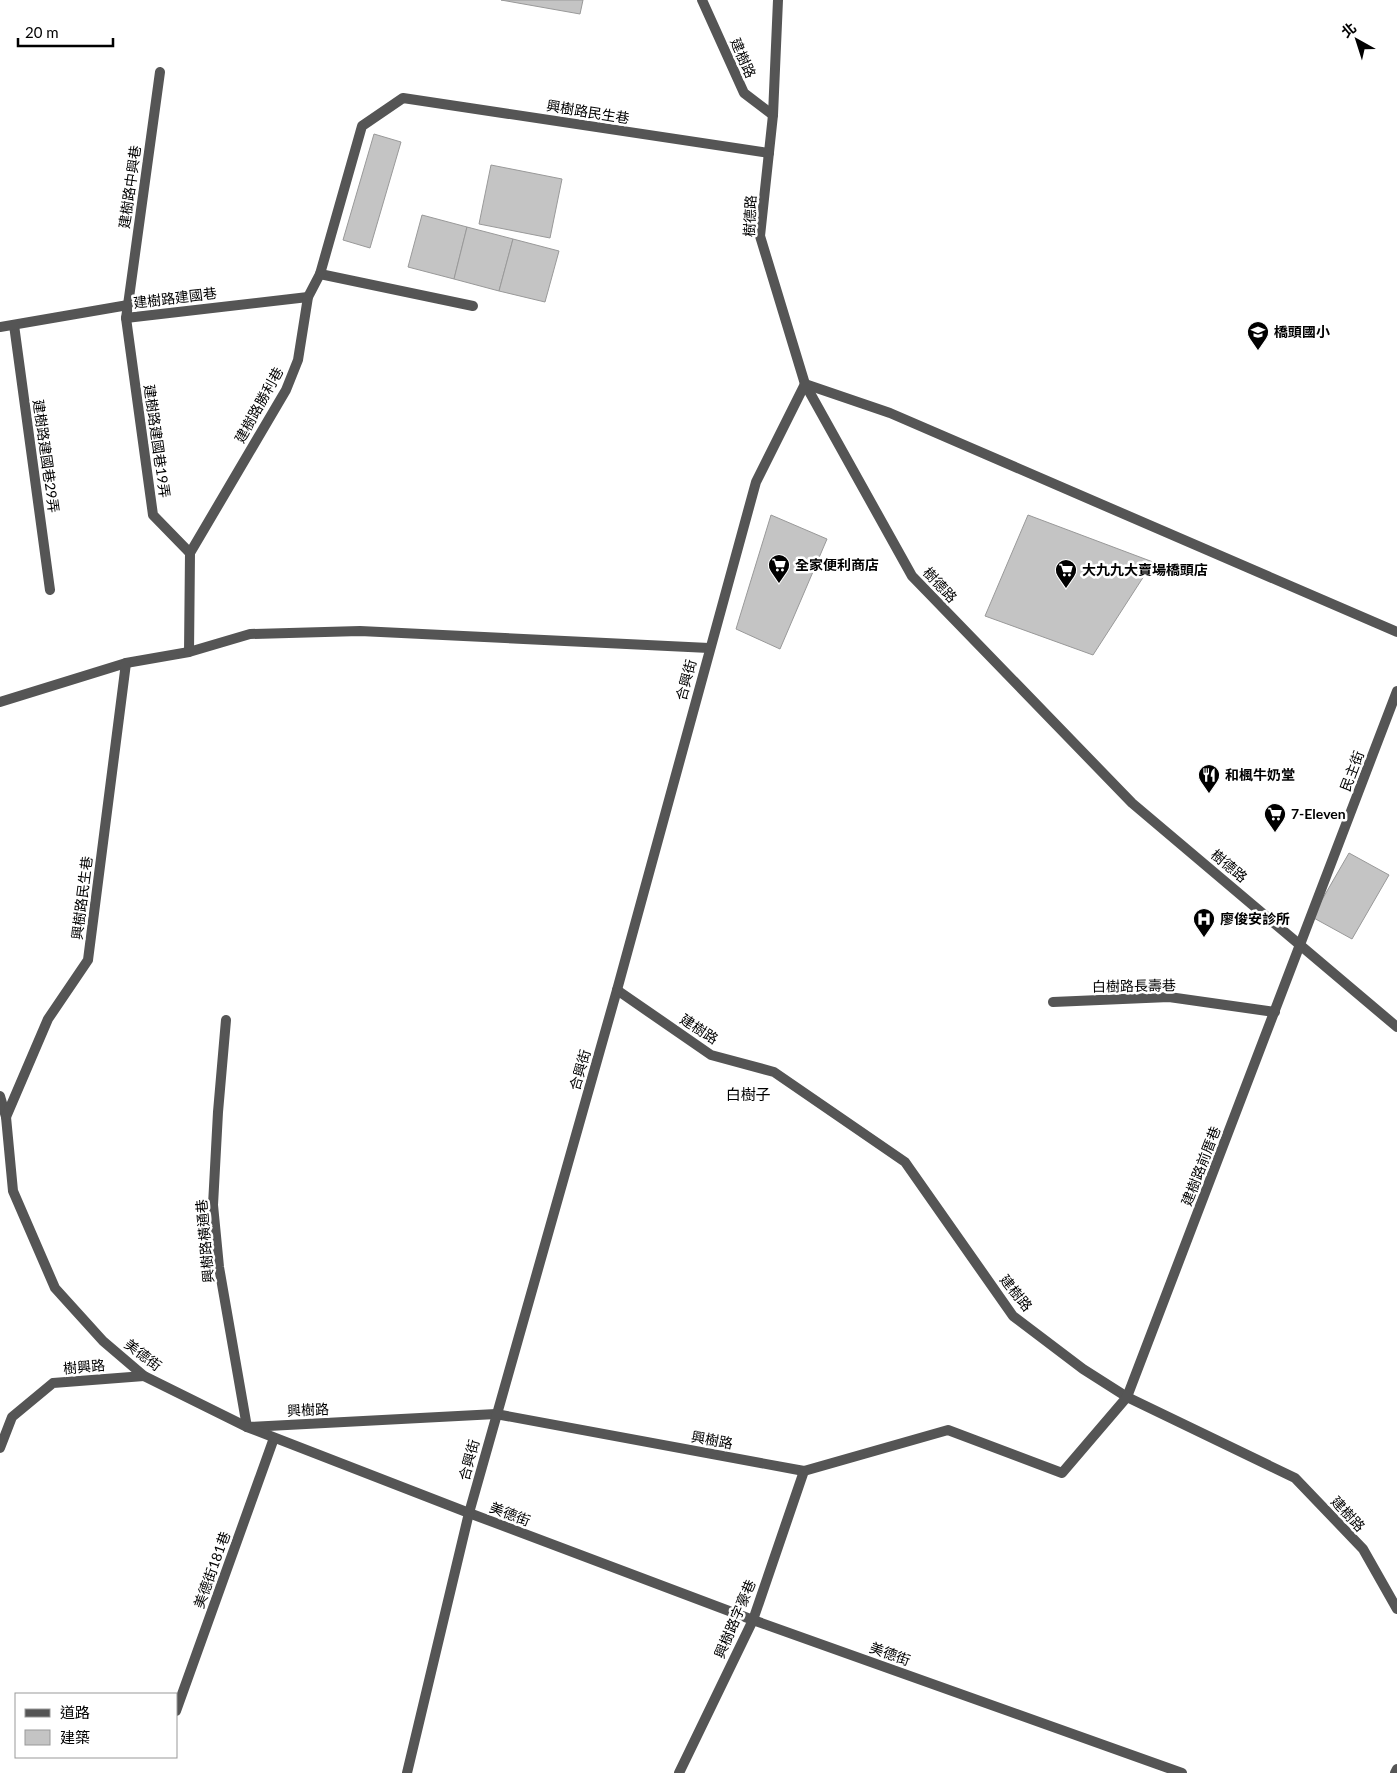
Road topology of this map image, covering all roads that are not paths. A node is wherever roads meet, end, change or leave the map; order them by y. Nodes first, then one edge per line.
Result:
1 (702, 0) edge
2 (778, 0) edge
3 (160, 72) dead end
4 (403, 98) joint
5 (774, 115) junction
6 (769, 153) junction
7 (320, 274) junction
8 (308, 297) junction
9 (128, 305) junction
10 (473, 306) dead end
11 (126, 318) junction
12 (14, 325) junction
13 (0, 327) edge
14 (805, 384) junction
15 (190, 553) junction
16 (50, 590) dead end
17 (1397, 632) edge
18 (709, 648) junction
19 (188, 652) junction
20 (126, 663) junction
21 (1397, 691) edge
22 (0, 702) edge
23 (1300, 944) junction
24 (617, 990) junction
25 (1053, 1002) dead end
26 (1275, 1012) junction
27 (226, 1020) dead end
28 (1397, 1027) edge
29 (0, 1096) edge
30 (6, 1117) junction
31 (144, 1376) junction
32 (1127, 1398) junction
33 (496, 1414) junction
34 (247, 1427) junction
35 (274, 1438) junction
36 (0, 1448) edge
37 (804, 1471) junction
38 (469, 1513) junction
39 (1397, 1610) edge
40 (753, 1620) junction
41 (178, 1705) edge
42 (1397, 1769) edge
43 (407, 1773) edge
44 (679, 1773) edge
45 (1182, 1773) edge
46 (1395, 1773) edge

1 - 5 street, 建樹路
2 - 5 street, 樹德路
3 - 9 street, 建樹路中興巷
4 - 6 street, 興樹路民生巷
4 - 7 street, 建樹路勝利巷
5 - 6 street, 樹德路
6 - 14 street, 樹德路
7 - 8 street, 建樹路勝利巷
7 - 10 street
8 - 11 street, 建樹路建國巷
8 - 15 street, 建樹路勝利巷
9 - 11 street, 建樹路建國巷
9 - 12 street, 建樹路建國巷
11 - 15 street, 建樹路建國巷19弄
12 - 13 street, 建樹路建國巷
12 - 16 street, 建樹路建國巷29弄
14 - 17 street
14 - 18 street, 合興街
14 - 23 street, 樹德路
15 - 19 street, 建樹路勝利巷
18 - 19 street
18 - 24 street, 合興街
19 - 20 street
20 - 22 street
20 - 30 street, 興樹路民生巷
21 - 23 street, 民主街
23 - 26 street, 建樹路前厝巷
23 - 28 street, 樹德路
24 - 32 street, 建樹路
24 - 33 street, 合興街
25 - 26 street, 白樹路長壽巷
26 - 32 street, 建樹路前厝巷
27 - 34 street, 興樹路橫通巷
29 - 30 street, 美德街
30 - 31 street, 美德街
31 - 34 street, 美德街
31 - 36 street, 樹興路
32 - 37 street, 興樹路
32 - 39 street, 建樹路
33 - 34 street, 興樹路
33 - 37 street, 興樹路
33 - 38 street, 合興街
34 - 35 street, 美德街
35 - 38 street, 美德街
35 - 41 street, 美德街181巷
37 - 40 street, 興樹路字豪巷
38 - 40 street, 美德街
38 - 43 street, 合興街
40 - 44 street, 興樹路字豪巷
40 - 45 street, 美德街
42 - 46 street

